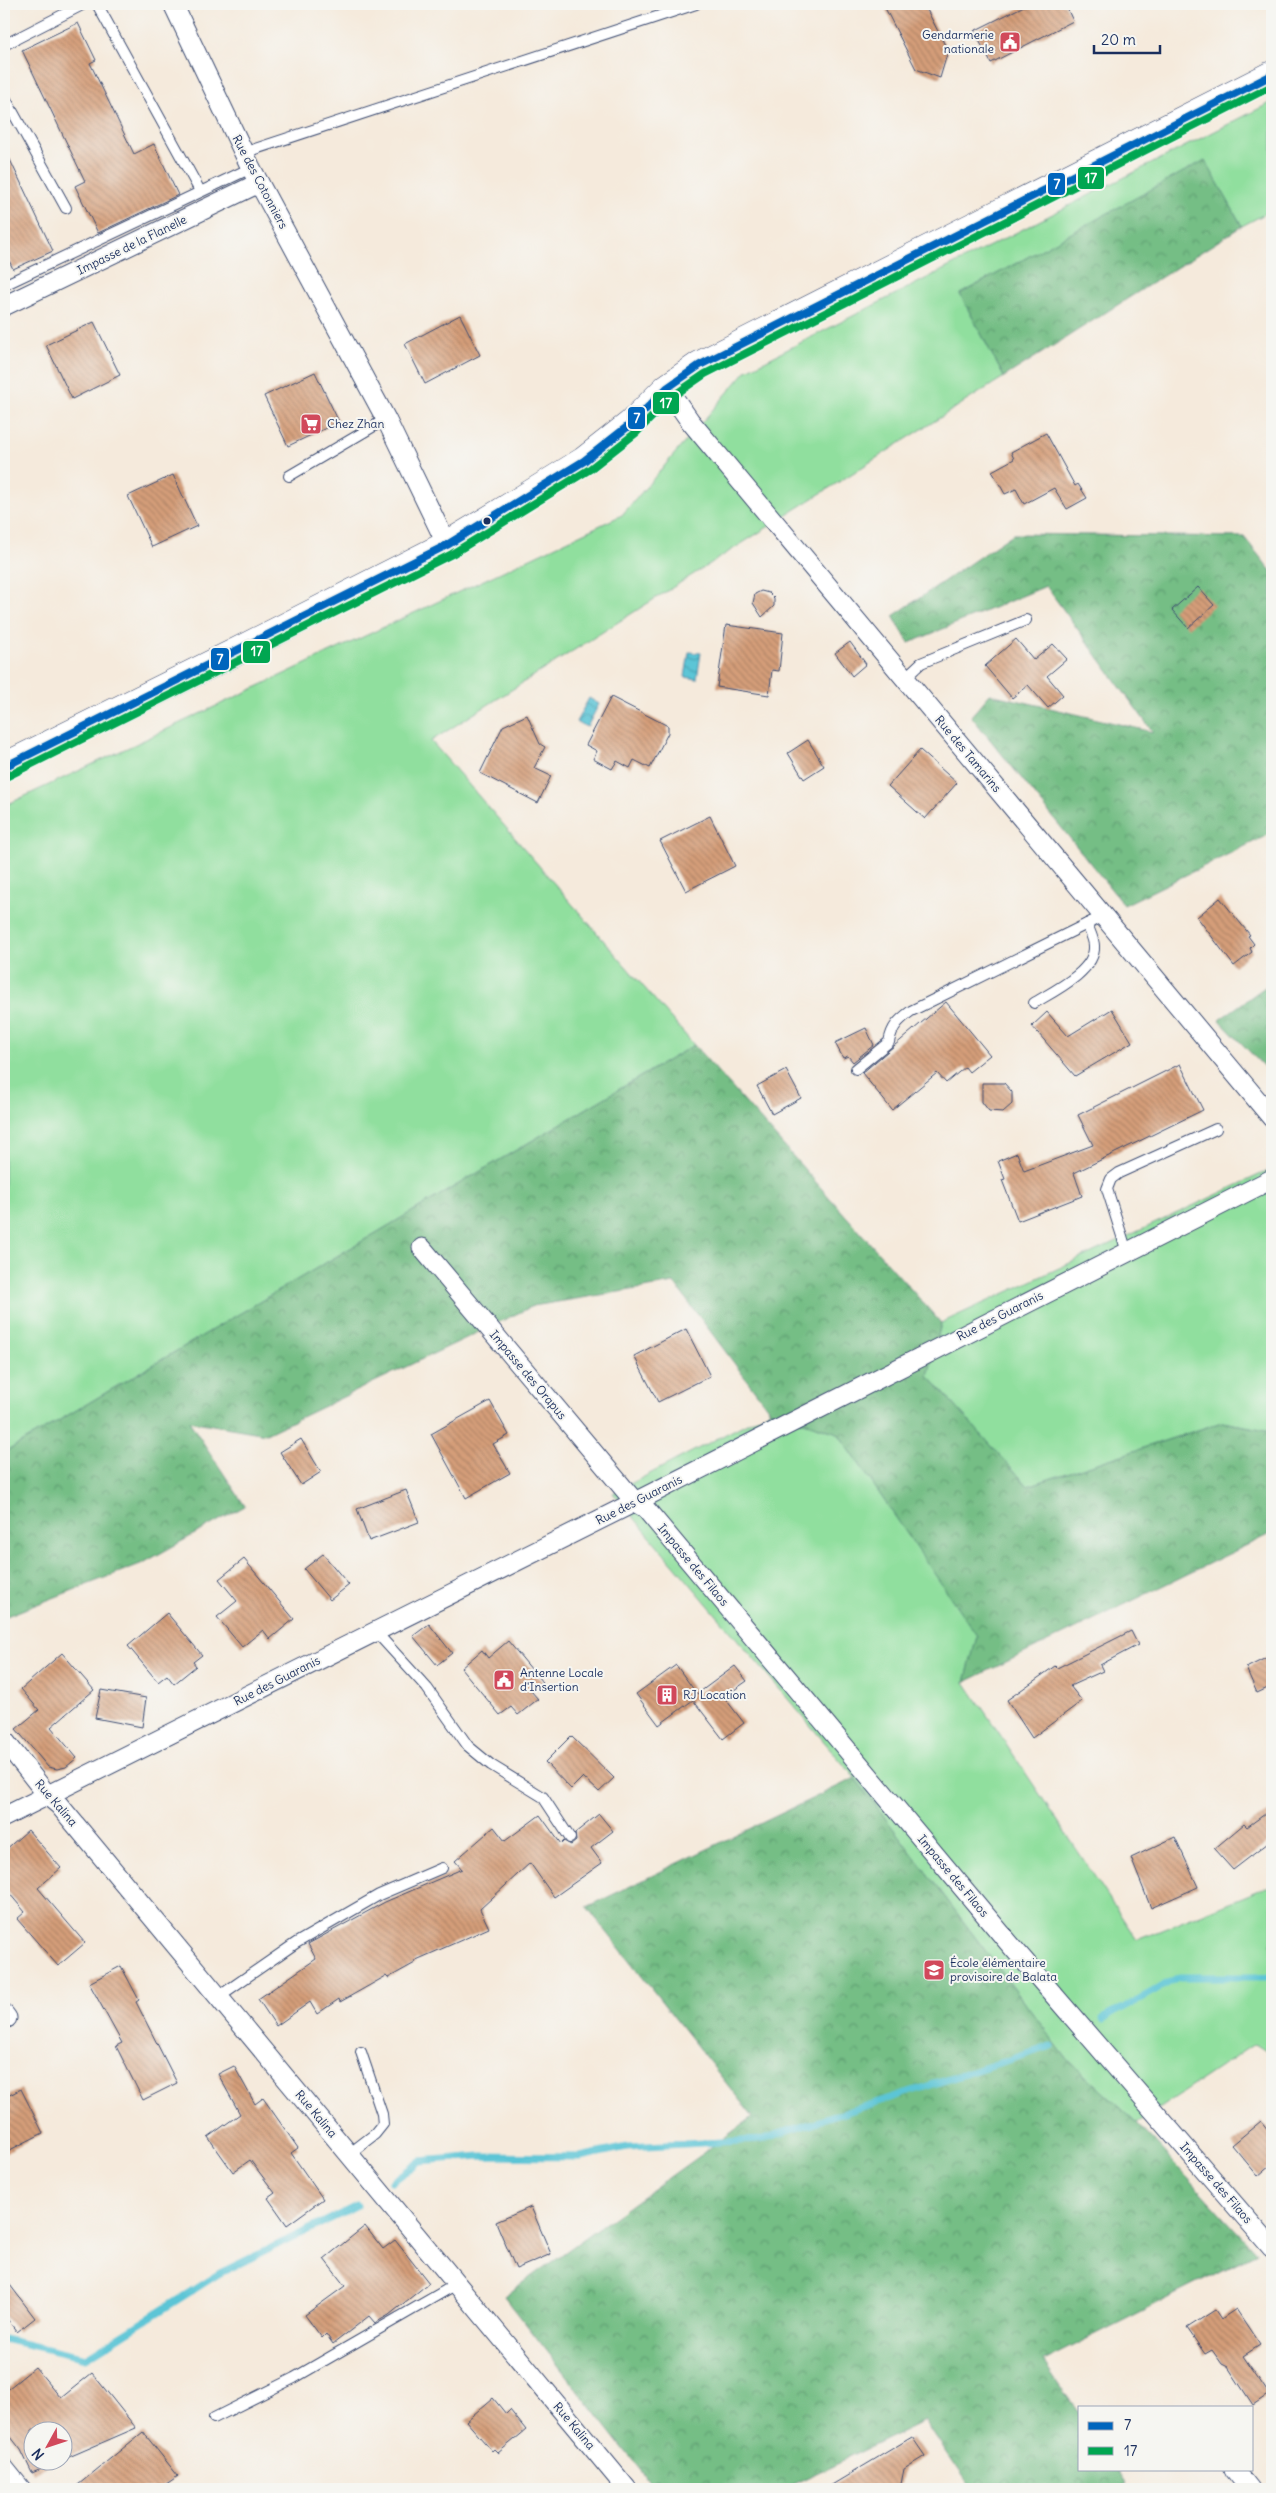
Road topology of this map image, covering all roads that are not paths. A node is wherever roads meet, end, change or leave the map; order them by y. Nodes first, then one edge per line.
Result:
1 (84, 4) edge
2 (97, 4) edge
3 (173, 4) edge
4 (696, 4) edge
5 (4, 44) edge
6 (1272, 75) edge
7 (4, 96) edge
8 (251, 168) junction
9 (200, 190) junction
10 (66, 208) dead end
11 (4, 285) edge
12 (4, 306) edge
13 (667, 388) junction
14 (386, 419) junction
15 (290, 476) dead end
16 (447, 544) junction
17 (1026, 620) dead end
18 (904, 678) junction
19 (4, 767) edge
20 (1095, 920) junction
21 (1034, 1003) dead end
22 (856, 1069) dead end
23 (1272, 1118) edge
24 (1216, 1129) dead end
25 (1272, 1179) edge
26 (422, 1248) dead end
27 (1127, 1252) junction
28 (635, 1502) junction
29 (375, 1631) junction
30 (4, 1740) edge
31 (48, 1796) junction
32 (4, 1817) edge
33 (570, 1838) dead end
34 (442, 1868) dead end
35 (218, 1997) junction
36 (361, 2052) dead end
37 (349, 2154) junction
38 (1272, 2248) edge
39 (455, 2285) junction
40 (214, 2418) dead end
41 (4, 2468) edge
42 (1235, 2470) edge
43 (21, 2489) edge
44 (627, 2489) edge
45 (1250, 2489) edge

1 - 5 lane
2 - 9 lane
3 - 8 street, Rue des Cotonniers
4 - 8 lane
6 - 13 main road
7 - 10 lane
8 - 9 lane
8 - 12 street, Impasse de la Flanelle
8 - 14 street, Rue des Cotonniers
9 - 11 lane
13 - 16 main road
13 - 18 street, Rue des Tamarins
14 - 15 lane
14 - 16 street, Rue des Cotonniers
16 - 19 main road
17 - 18 lane
18 - 20 street, Rue des Tamarins
20 - 21 lane
20 - 22 lane
20 - 23 street, Rue des Tamarins
24 - 27 lane
25 - 27 street, Rue des Guaranis
26 - 28 street, Impasse des Orapus
27 - 28 street, Rue des Guaranis
28 - 29 street, Rue des Guaranis
28 - 38 street, Impasse des Filaos
29 - 31 street, Rue des Guaranis
29 - 33 lane
30 - 31 street, Rue Kalina
31 - 32 street, Rue des Guaranis
31 - 35 street, Rue Kalina
34 - 35 lane
35 - 37 street, Rue Kalina
36 - 37 lane
37 - 39 street, Rue Kalina
39 - 40 lane
39 - 44 street, Rue Kalina
41 - 43 street
42 - 45 street

